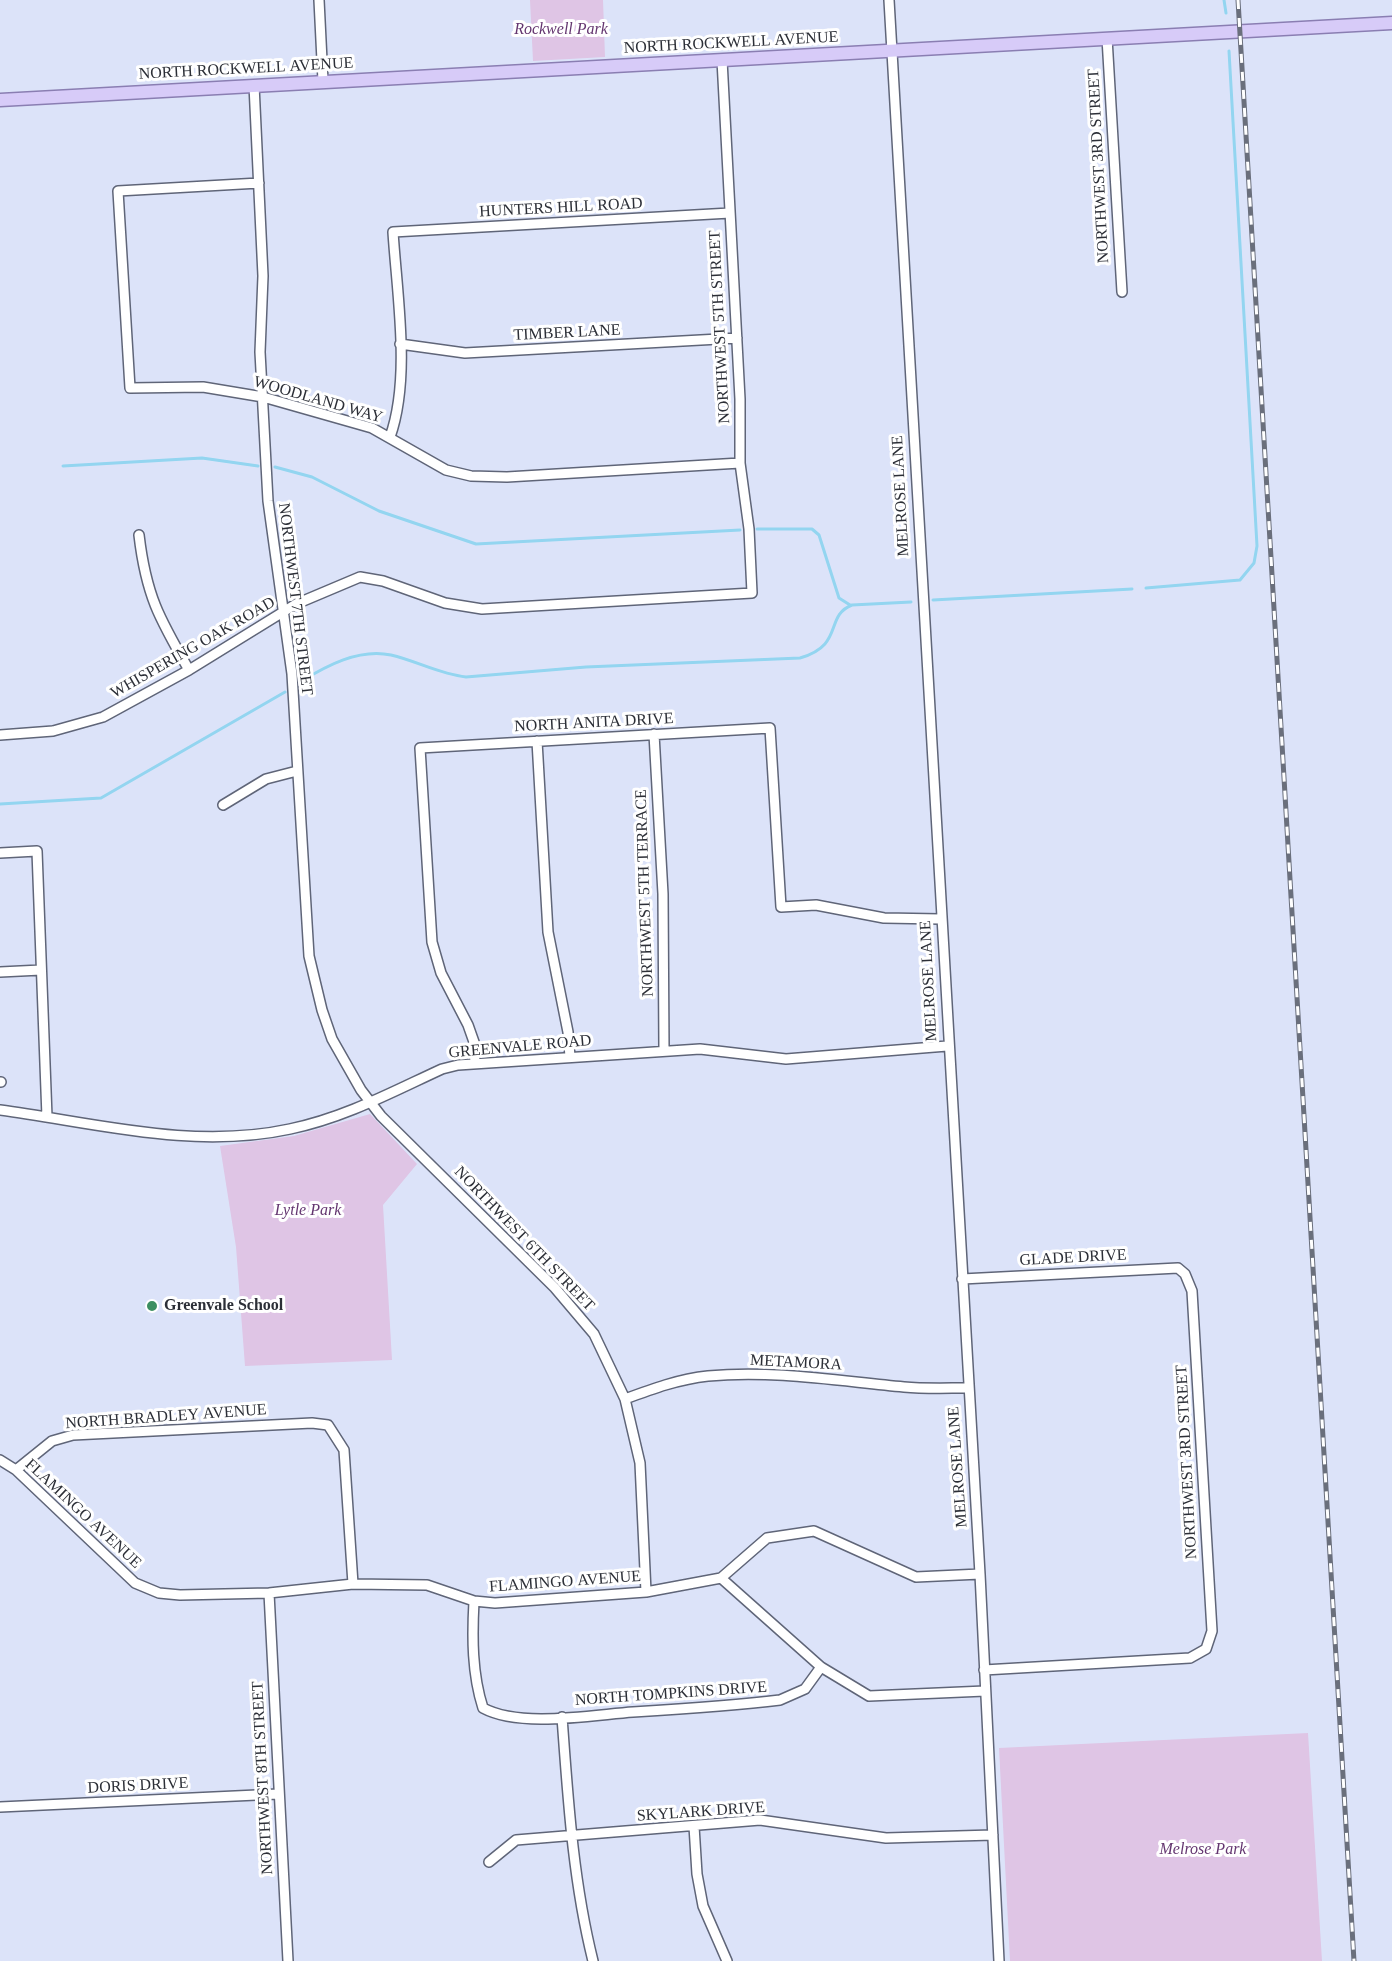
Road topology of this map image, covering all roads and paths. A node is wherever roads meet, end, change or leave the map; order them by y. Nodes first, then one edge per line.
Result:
1 (319, 0) edge
2 (889, 0) edge
3 (1392, 23) edge
4 (1107, 38) junction
5 (891, 51) junction
6 (722, 60) junction
7 (323, 81) junction
8 (254, 85) junction
9 (0, 100) edge
10 (259, 183) junction
11 (730, 213) junction
12 (1122, 291) dead end
13 (737, 339) junction
14 (400, 344) junction
15 (262, 397) junction
16 (390, 437) junction
17 (740, 464) junction
18 (139, 535) dead end
19 (752, 593) joint
20 (283, 613) junction
21 (189, 670) junction
22 (654, 734) junction
23 (0, 735) edge
24 (537, 741) junction
25 (297, 771) junction
26 (223, 805) dead end
27 (0, 853) edge
28 (940, 919) junction
29 (41, 970) junction
30 (0, 972) edge
31 (947, 1046) junction
32 (664, 1050) junction
33 (570, 1057) junction
34 (475, 1063) junction
35 (371, 1103) junction
36 (0, 1110) edge
37 (47, 1117) junction
38 (1185, 1274) joint
39 (962, 1279) junction
40 (968, 1388) junction
41 (625, 1398) junction
42 (0, 1460) edge
43 (16, 1470) junction
44 (980, 1574) junction
45 (721, 1578) junction
46 (353, 1584) junction
47 (646, 1592) junction
48 (269, 1593) junction
49 (474, 1601) junction
50 (820, 1667) junction
51 (984, 1670) junction
52 (985, 1691) junction
53 (562, 1717) junction
54 (278, 1794) junction
55 (0, 1807) edge
56 (694, 1826) junction
57 (993, 1835) junction
58 (571, 1836) junction
59 (489, 1862) dead end
60 (288, 1961) edge
61 (593, 1961) edge
62 (727, 1961) edge
63 (999, 1961) edge

1 - 7 street
2 - 5 street, MELROSE LANE
3 - 4 main road, NORTH ROCKWELL AVENUE
4 - 5 main road, NORTH ROCKWELL AVENUE
4 - 12 street, NORTHWEST 3RD STREET
5 - 6 main road, NORTH ROCKWELL AVENUE
5 - 28 street, MELROSE LANE
6 - 7 main road, NORTH ROCKWELL AVENUE
6 - 11 street, NORTHWEST 5TH STREET
7 - 8 main road, NORTH ROCKWELL AVENUE
8 - 9 main road, NORTH ROCKWELL AVENUE
8 - 10 street, NORTHWEST 7TH STREET
10 - 15 street, NORTHWEST 7TH STREET
10 - 15 street, WOODLAND WAY
11 - 13 street, NORTHWEST 5TH STREET
11 - 14 street, HUNTERS HILL ROAD
13 - 14 street, TIMBER LANE
13 - 17 street, NORTHWEST 5TH STREET
14 - 16 street
15 - 16 street, WOODLAND WAY
15 - 20 street, NORTHWEST 7TH STREET
16 - 17 street, WOODLAND WAY
17 - 19 street, NORTHWEST 5TH STREET
18 - 21 street
19 - 20 street, WHISPERING OAK ROAD
20 - 21 street, WHISPERING OAK ROAD
20 - 25 street, NORTHWEST 7TH STREET
21 - 23 street, WHISPERING OAK ROAD
22 - 24 street, NORTH ANITA DRIVE
22 - 28 street, NORTH ANITA DRIVE
22 - 32 street, NORTHWEST 5TH TERRACE
24 - 33 street
24 - 34 street, NORTH ANITA DRIVE
25 - 26 street
25 - 35 street, NORTHWEST 7TH STREET
27 - 29 street
28 - 31 street, MELROSE LANE
29 - 30 street
29 - 37 street
31 - 32 street, GREENVALE ROAD
31 - 39 street, MELROSE LANE
32 - 33 street, GREENVALE ROAD
33 - 34 street, GREENVALE ROAD
34 - 35 street, GREENVALE ROAD
35 - 37 street, GREENVALE ROAD
35 - 41 street, NORTHWEST 6TH STREET
36 - 37 street, GREENVALE ROAD
38 - 39 street, GLADE DRIVE
38 - 51 street, NORTHWEST 3RD STREET
39 - 40 street, MELROSE LANE
40 - 41 street, METAMORA
40 - 44 street, MELROSE LANE
41 - 47 street, NORTHWEST 6TH STREET
42 - 43 street, FLAMINGO AVENUE
43 - 46 street, NORTH BRADLEY AVENUE
43 - 48 street, FLAMINGO AVENUE
44 - 45 street
44 - 51 street, MELROSE LANE
45 - 47 street, FLAMINGO AVENUE
45 - 50 street
46 - 48 street, FLAMINGO AVENUE
46 - 49 street, FLAMINGO AVENUE
47 - 49 street, FLAMINGO AVENUE
48 - 54 street, NORTHWEST 8TH STREET
49 - 53 street, NORTH TOMPKINS DRIVE
50 - 52 street
50 - 53 street, NORTH TOMPKINS DRIVE
51 - 52 street, MELROSE LANE
52 - 57 street, MELROSE LANE
53 - 58 street
54 - 55 street, DORIS DRIVE
54 - 60 street, NORTHWEST 8TH STREET
56 - 57 street, SKYLARK DRIVE
56 - 58 street, SKYLARK DRIVE
56 - 62 street
57 - 63 street, MELROSE LANE
58 - 59 street, SKYLARK DRIVE
58 - 61 street

